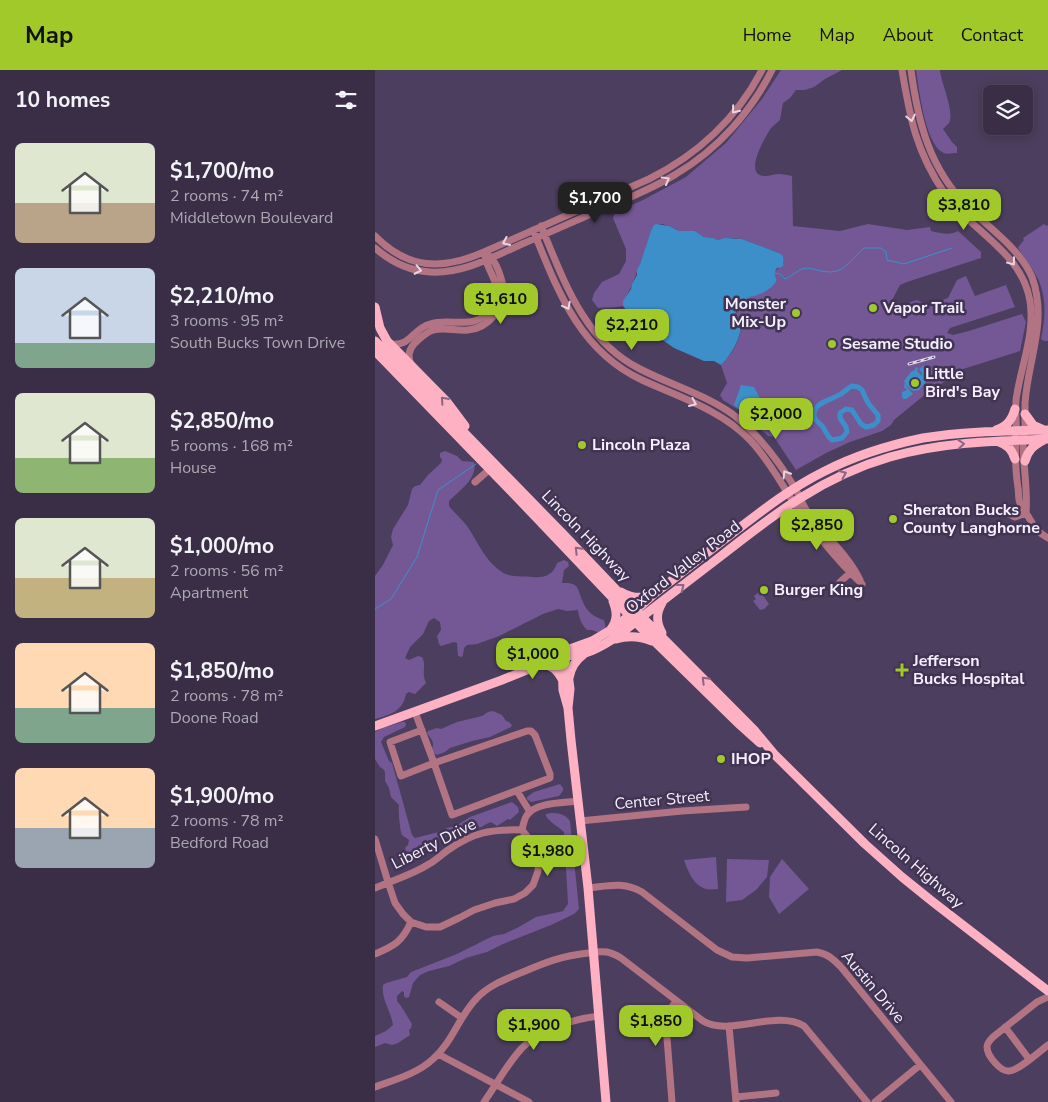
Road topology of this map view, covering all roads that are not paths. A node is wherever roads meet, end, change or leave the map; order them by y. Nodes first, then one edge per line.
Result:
1 (763, 70) edge
2 (772, 70) edge
3 (902, 70) edge
4 (911, 70) edge
5 (541, 226) junction
6 (533, 230) junction
7 (544, 234) junction
8 (375, 236) edge
9 (536, 238) junction
10 (375, 248) edge
11 (484, 252) junction
12 (489, 259) junction
13 (375, 307) edge
14 (375, 341) edge
15 (391, 344) junction
16 (375, 351) edge
17 (411, 366) junction
18 (1015, 409) junction
19 (1025, 414) junction
20 (1046, 430) edge
21 (994, 431) junction
22 (1020, 436) junction
23 (1048, 439) edge
24 (997, 441) junction
25 (483, 457) junction
26 (1015, 459) junction
27 (1025, 461) junction
28 (490, 469) junction
29 (475, 482) dead end
30 (791, 490) junction
31 (797, 500) junction
32 (1005, 512) dead end
33 (1027, 513) junction
34 (1048, 538) edge
35 (850, 573) junction
36 (840, 582) dead end
37 (614, 593) junction
38 (655, 594) junction
39 (663, 601) junction
40 (636, 616) junction
41 (609, 637) junction
42 (667, 642) junction
43 (655, 643) junction
44 (587, 652) junction
45 (563, 656) junction
46 (541, 664) junction
47 (565, 680) junction
48 (415, 712) junction
49 (375, 726) edge
50 (422, 730) junction
51 (774, 754) junction
52 (434, 763) junction
53 (517, 791) junction
54 (578, 802) junction
55 (746, 807) dead end
56 (530, 812) junction
57 (580, 821) junction
58 (522, 830) junction
59 (375, 839) edge
60 (388, 882) junction
61 (375, 888) edge
62 (587, 888) junction
63 (411, 922) junction
64 (593, 952) junction
65 (375, 954) edge
66 (1037, 983) junction
67 (1048, 991) edge
68 (1048, 996) edge
69 (676, 1001) junction
70 (439, 1002) dead end
71 (1037, 1002) junction
72 (599, 1016) junction
73 (462, 1018) junction
74 (729, 1026) junction
75 (1005, 1027) junction
76 (1048, 1045) edge
77 (438, 1054) junction
78 (1029, 1060) junction
79 (920, 1065) junction
80 (496, 1084) junction
81 (375, 1088) edge
82 (775, 1093) dead end
83 (736, 1100) edge
84 (484, 1102) edge
85 (529, 1102) edge
86 (606, 1102) edge
87 (672, 1102) edge
88 (867, 1102) edge
89 (875, 1102) edge
90 (951, 1102) edge

1 -> 5 street
7 -> 2 street
3 -> 18 street
4 - 19 street
5 - 6 street
5 - 7 street
6 - 9 street
6 -> 11 street
7 - 9 street
30 -> 7 street
8 - 11 street
9 - 12 street
9 -> 30 street
10 -> 12 street
11 - 12 street
12 - 15 street
12 - 17 street
13 - 15 main road
14 - 25 main road, Lincoln Highway
15 - 17 main road
16 - 25 main road, Lincoln Highway
25 -> 17 main road
18 - 21 main road
18 - 22 street
19 - 20 main road
19 - 22 street
20 - 22 main road, Oxford Valley Road
21 - 22 main road, Oxford Valley Road
21 - 30 main road, Oxford Valley Road
22 - 23 main road, Oxford Valley Road
22 - 24 main road, Oxford Valley Road
22 - 26 street
22 - 27 street
23 - 27 main road
24 - 26 main road
31 -> 24 main road, Oxford Valley Road
25 - 28 main road, Lincoln Highway
37 -> 25 main road, Lincoln Highway
26 - 33 street
27 - 33 street
28 - 29 street
28 - 37 main road, Lincoln Highway
30 - 31 street
30 - 38 main road, Oxford Valley Road
31 - 35 street
31 - 35 street
39 -> 31 main road, Oxford Valley Road
32 - 33 street
33 - 34 street
35 - 36 street
37 - 38 main road
37 - 40 main road, Lincoln Highway
37 - 41 main road
38 - 40 main road, Oxford Valley Road
39 - 40 main road, Oxford Valley Road
39 - 42 main road
40 - 41 main road, Oxford Valley Road
40 - 42 main road, Lincoln Highway
40 - 43 main road, Lincoln Highway
41 - 43 main road
41 - 44 main road, Oxford Valley Road
41 - 45 main road, Oxford Valley Road
51 -> 42 main road, Lincoln Highway
43 - 51 main road, Lincoln Highway
44 - 45 main road, Oxford Valley Road
44 - 47 main road
45 - 46 main road
45 - 47 main road
46 - 47 main road
46 - 48 main road
47 - 54 main road
48 - 49 main road
48 - 50 street, Liberty Drive
50 - 52 street, Liberty Drive
50 - 52 street
51 - 66 main road, Lincoln Highway
52 - 53 street, Liberty Drive
52 - 53 street, Liberty Drive
53 - 56 street
54 - 56 street
54 - 57 main road
55 - 57 street, Center Street
56 - 58 street
57 - 62 main road
58 - 60 street, Liberty Drive
58 - 63 street
59 - 60 street, Liberty Drive
60 - 61 street, Liberty Drive
60 - 63 street, Liberty Drive
62 - 64 main road
62 - 79 street, Austin Drive
63 - 65 street
64 - 69 street
64 - 72 main road
64 - 73 street
66 - 67 main road, Lincoln Highway
66 - 71 street
68 - 71 street
69 - 74 street
69 - 87 street
70 - 73 street
71 - 75 street
72 - 80 street
72 - 86 main road
73 - 77 street
74 - 83 street
74 - 88 street
75 - 78 street
75 - 78 street
76 - 78 street
77 - 80 street
77 - 81 street
79 - 89 street
79 - 90 street, Austin Drive
80 - 84 street
80 - 85 street
82 - 83 street

